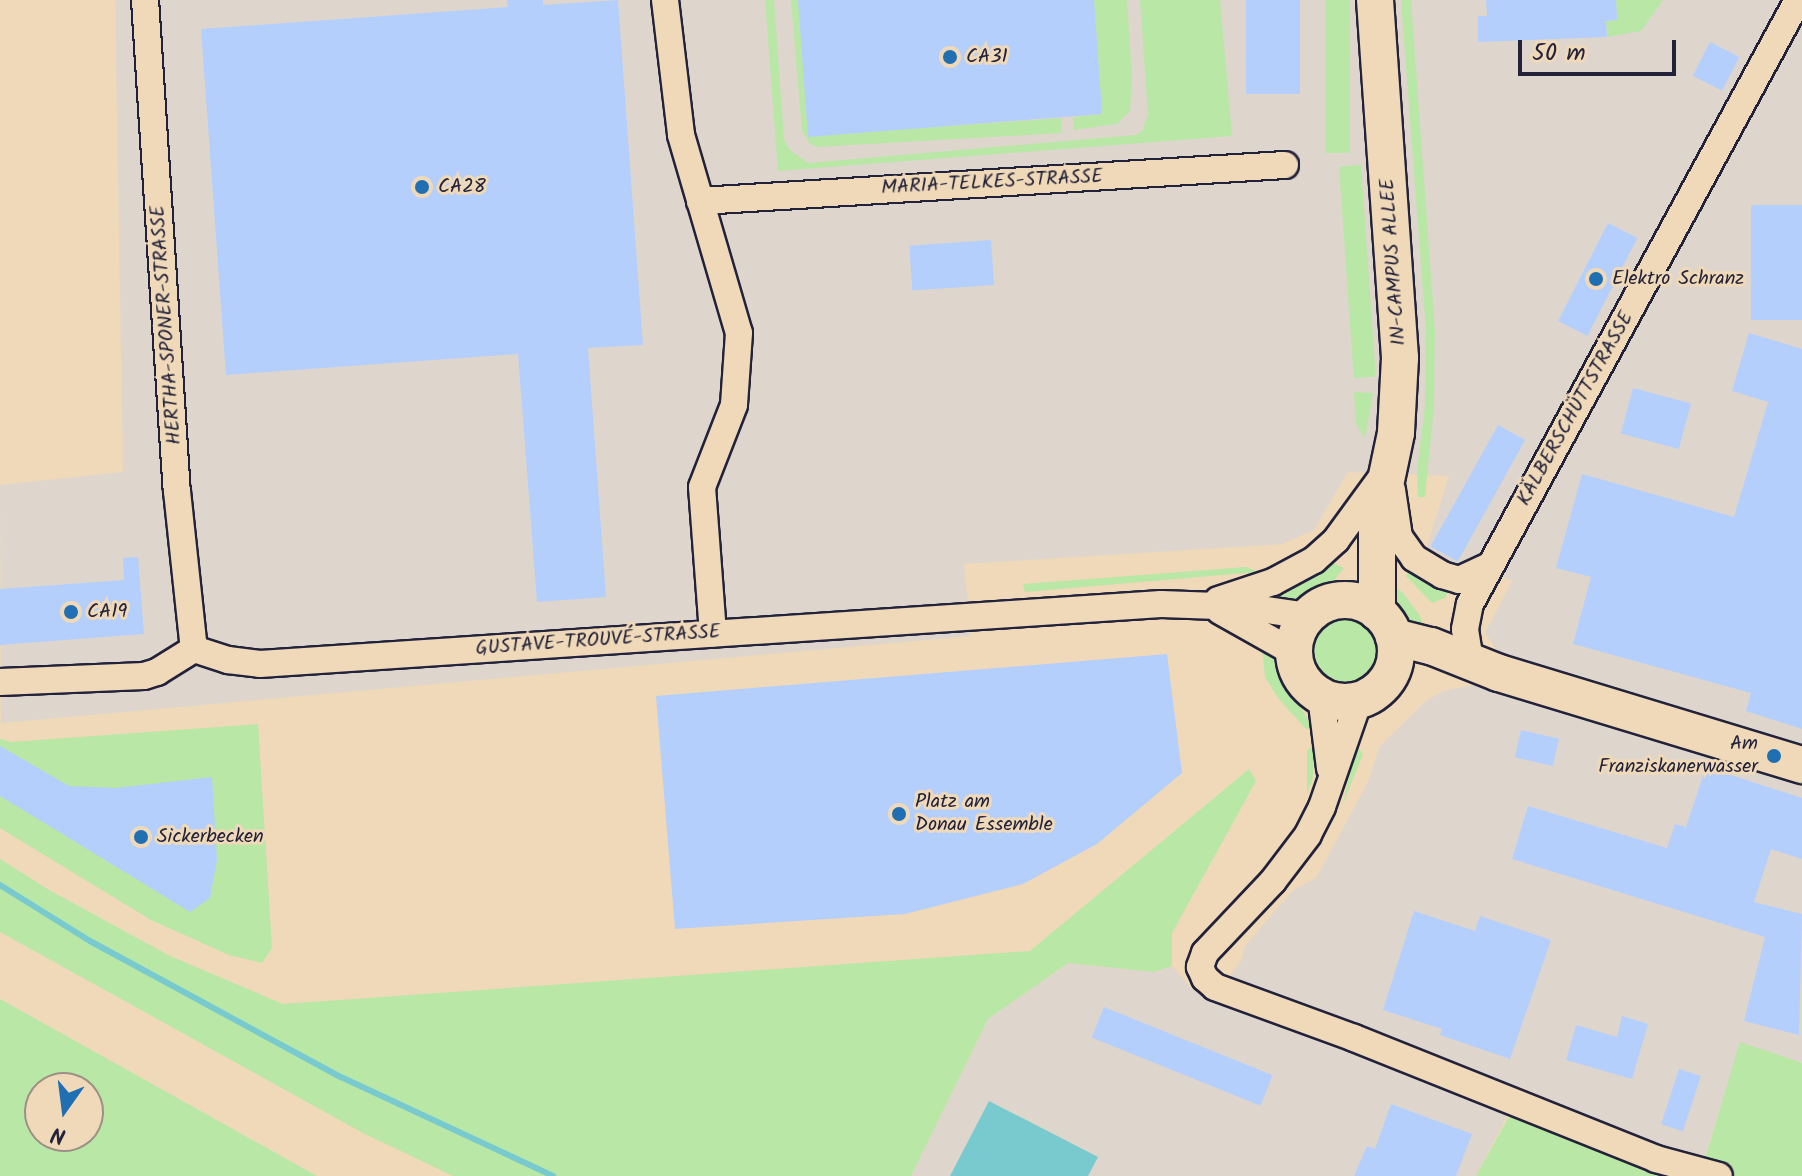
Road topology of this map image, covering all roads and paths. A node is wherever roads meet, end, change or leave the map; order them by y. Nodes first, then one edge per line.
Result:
1 (145, 0) edge
2 (665, 0) edge
3 (1375, 0) edge
4 (1798, 0) edge
5 (1285, 165) dead end
6 (700, 201) junction
7 (1391, 464) junction
8 (1377, 523) junction
9 (1491, 565) junction
10 (1206, 605) junction
11 (1322, 608) junction
12 (1385, 624) junction
13 (713, 634) junction
14 (194, 649) junction
15 (1293, 652) junction
16 (1484, 667) junction
17 (1391, 673) junction
18 (0, 682) edge
19 (1321, 696) junction
20 (1359, 700) junction
21 (1802, 765) edge
22 (1331, 776) junction
23 (1719, 1176) edge

1 - 14 street, HERTHA-SPONER-STRASSE
2 - 6 street
3 - 7 street, IN-CAMPUS ALLEE
4 - 9 street, KÄLBERSCHÜTTSTRASSE
5 - 6 street, MARIA-TELKES-STRASSE
6 - 13 street
7 - 8 street, IN-CAMPUS ALLEE
7 - 9 street
7 - 10 street, GUSTAVE-TROUVÉ-STRASSE
8 - 11 street, IN-CAMPUS ALLEE
8 - 12 street, IN-CAMPUS ALLEE
9 - 16 street, KÄLBERSCHÜTTSTRASSE
10 - 11 street, GUSTAVE-TROUVÉ-STRASSE
10 - 13 street, GUSTAVE-TROUVÉ-STRASSE
10 - 15 street, GUSTAVE-TROUVÉ-STRASSE
11 - 12 street
11 - 15 street
12 - 16 street
12 - 17 street
13 - 14 street, GUSTAVE-TROUVÉ-STRASSE
14 - 18 street
15 - 19 street
16 - 17 street
16 - 21 street
17 - 20 street
19 - 20 street
19 - 22 street
20 - 22 street
22 - 23 street

